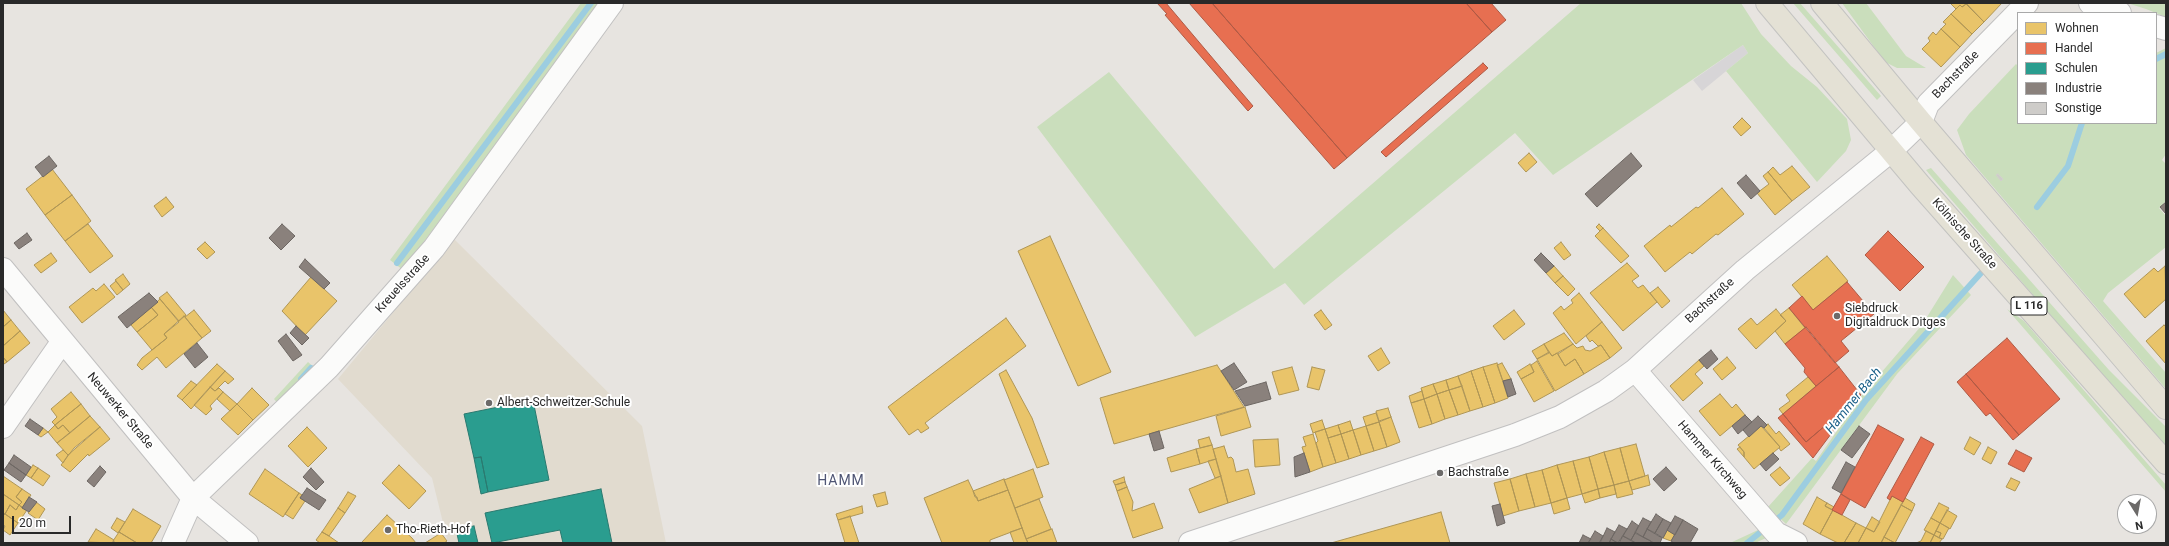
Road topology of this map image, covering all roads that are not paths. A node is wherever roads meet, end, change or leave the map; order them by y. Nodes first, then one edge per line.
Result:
1 (612, 3) edge
2 (1767, 3) edge
3 (1822, 3) edge
4 (2027, 3) edge
5 (2090, 3) edge
6 (2018, 12) edge
7 (2117, 12) edge
8 (2017, 13) edge
9 (1921, 122) junction
10 (1891, 151) junction
11 (3, 269) edge
12 (62, 342) junction
13 (1635, 370) junction
14 (2166, 408) edge
15 (3, 427) edge
16 (2166, 462) edge
17 (193, 498) junction
18 (173, 543) edge
19 (247, 543) edge
20 (1190, 543) edge
21 (1796, 543) edge

1 - 17 street, Kreuelsstraße
2 - 10 main road, Kölnische Straße / L 116
3 - 9 main road
4 - 6 street, Bachstraße
5 - 7 street
8 - 9 street, Bachstraße
9 - 10 street, Bachstraße
9 - 14 main road
10 - 13 street, Bachstraße
10 - 16 main road, Kölnische Straße / L 116
11 - 12 street, Neuwerker Straße
12 - 15 street
12 - 17 street, Neuwerker Straße
13 - 20 street, Bachstraße
13 - 21 street, Hammer Kirchweg
17 - 18 street, Kreuelsstraße
17 - 19 street, Neuwerker Straße

